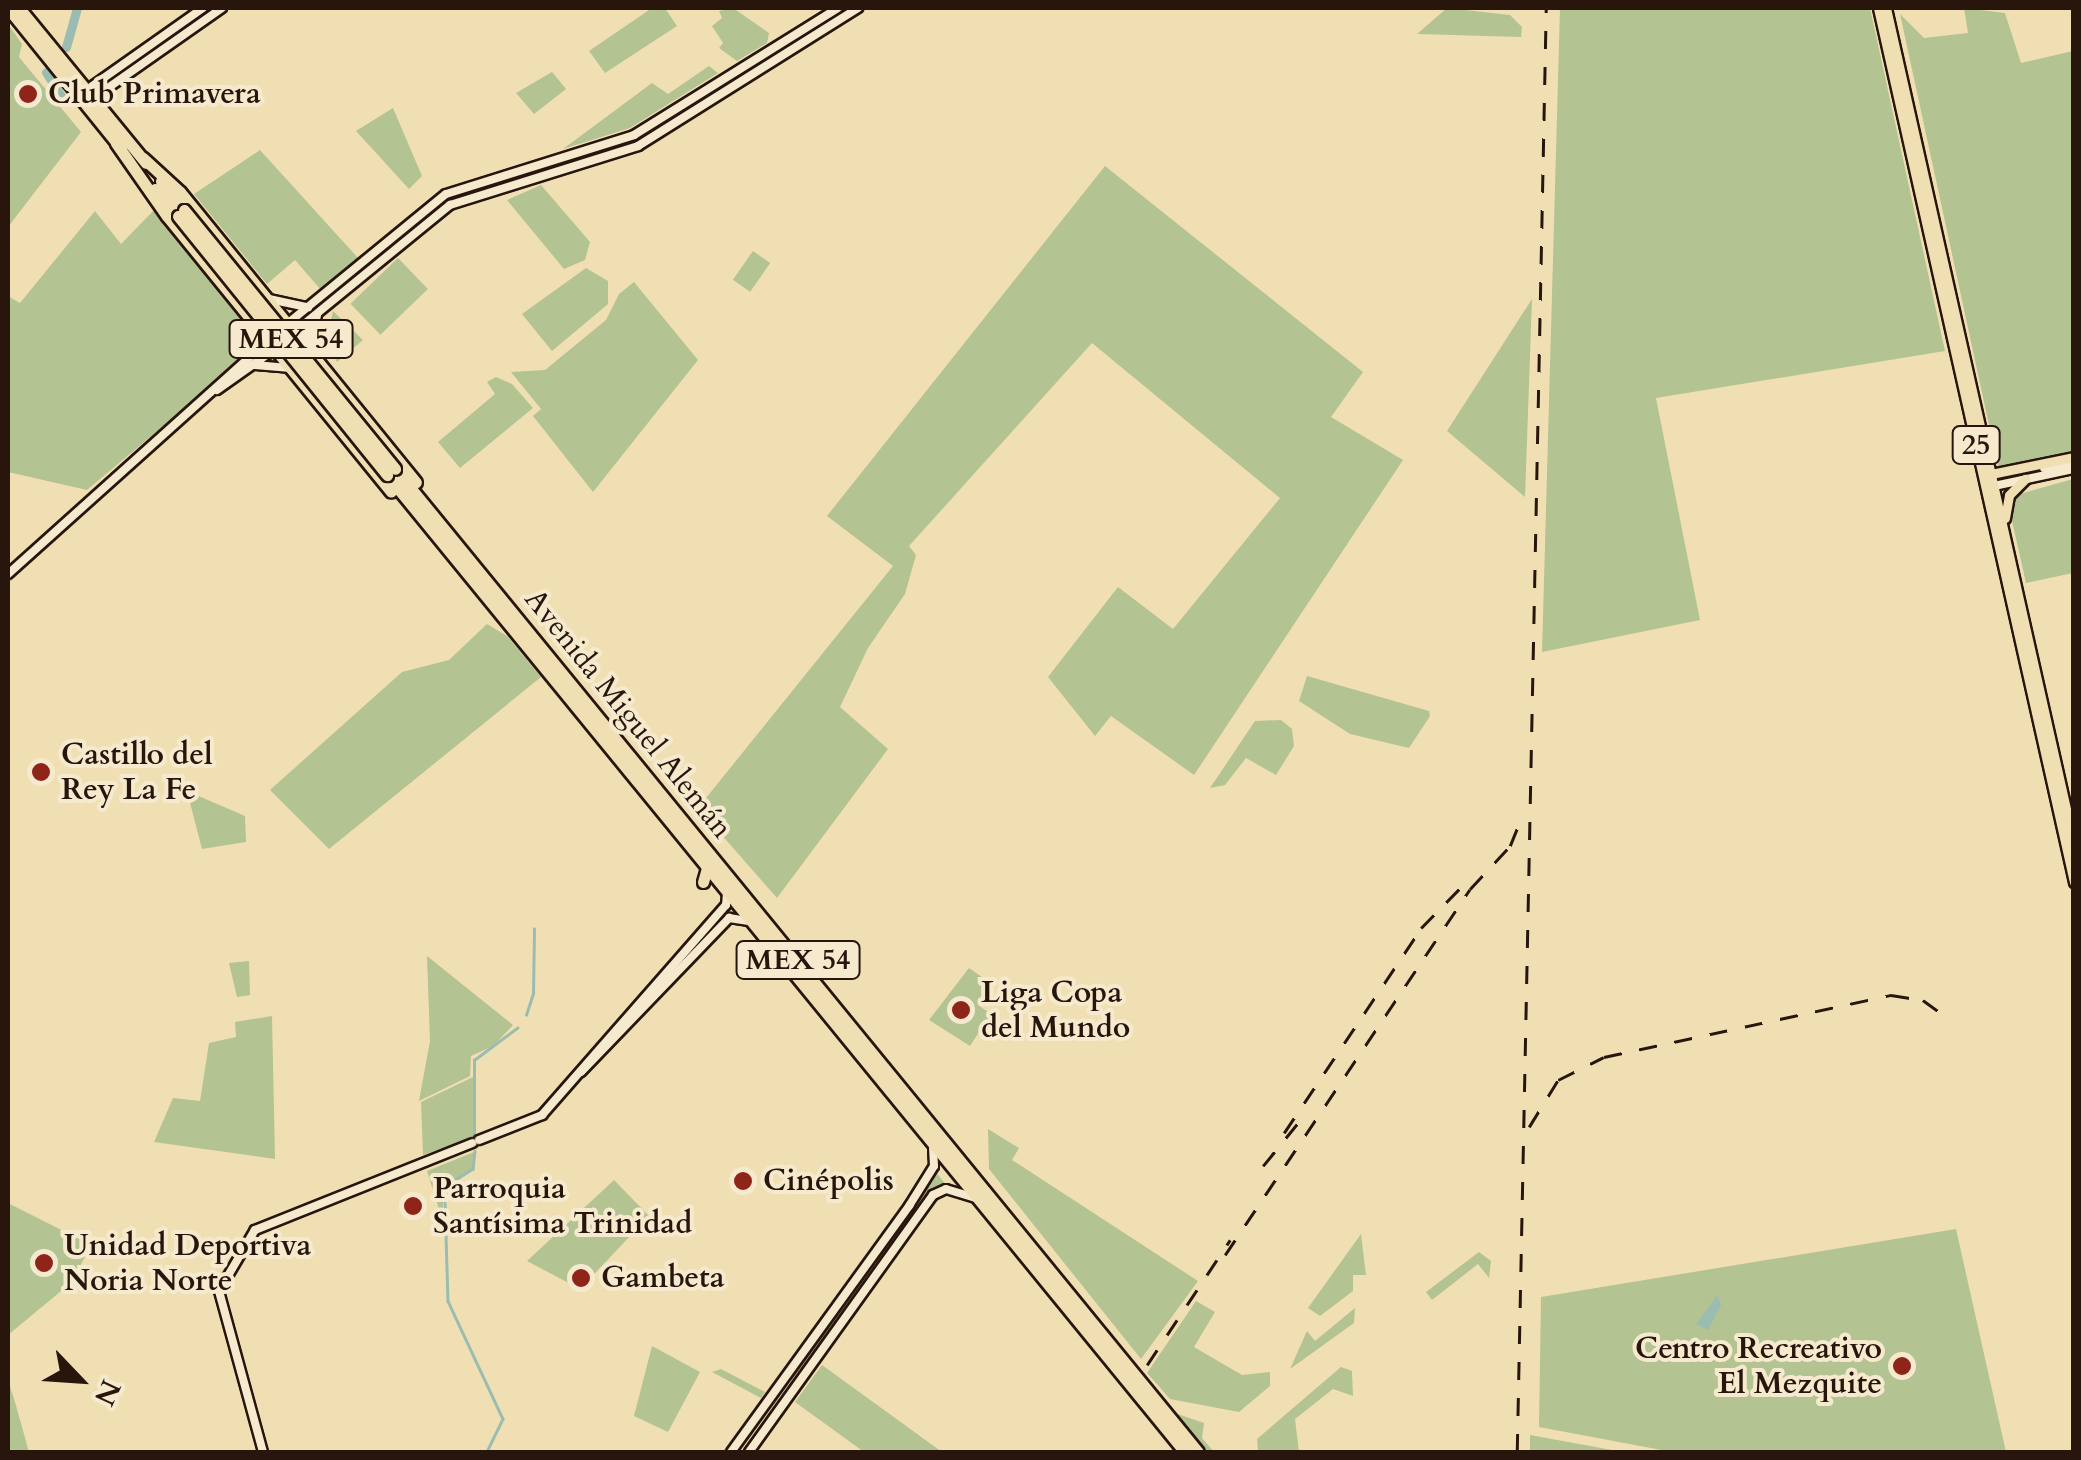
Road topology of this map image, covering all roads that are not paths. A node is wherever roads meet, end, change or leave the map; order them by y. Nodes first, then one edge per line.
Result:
1 (8, 8) edge
2 (19, 8) edge
3 (203, 8) edge
4 (222, 8) edge
5 (838, 8) edge
6 (858, 8) edge
7 (1878, 8) edge
8 (1886, 8) edge
9 (732, 74) junction
10 (91, 93) junction
11 (720, 94) junction
12 (116, 143) junction
13 (142, 158) junction
14 (181, 213) junction
15 (271, 302) junction
16 (308, 307) junction
17 (318, 313) junction
18 (252, 317) junction
19 (291, 328) junction
20 (273, 343) junction
21 (310, 350) junction
22 (248, 357) junction
23 (318, 362) junction
24 (255, 365) junction
25 (296, 372) junction
26 (215, 390) junction
27 (2074, 463) edge
28 (391, 472) junction
29 (2006, 476) junction
30 (2025, 478) junction
31 (1992, 479) junction
32 (438, 520) junction
33 (2005, 541) junction
34 (448, 553) junction
35 (8, 574) edge
36 (2074, 844) edge
37 (708, 864) junction
38 (702, 882) dead end
39 (722, 882) junction
40 (2074, 882) edge
41 (757, 926) junction
42 (581, 1072) junction
43 (933, 1148) junction
44 (975, 1198) junction
45 (909, 1206) junction
46 (839, 1328) junction
47 (800, 1359) junction
48 (762, 1434) junction
49 (263, 1452) edge
50 (731, 1452) edge
51 (749, 1452) edge
52 (1185, 1452) edge
53 (1198, 1452) edge

1 - 12 highway, Avenida Miguel Alemán / MEX 54
2 - 10 highway, Avenida Miguel Alemán / MEX 54
3 - 10 main road
4 - 10 main road
5 - 9 main road
6 - 11 main road
7 - 40 main road, 25
8 - 31 main road, 25
9 - 11 main road
9 - 16 main road
10 - 13 highway, Avenida Miguel Alemán / MEX 54
11 - 17 main road
12 - 14 highway, Avenida Miguel Alemán / MEX 54
12 - 18 highway
13 - 14 highway, Avenida Miguel Alemán / MEX 54
13 - 15 highway
14 - 28 highway, Avenida Miguel Alemán / MEX 54, bridge
15 - 16 main road
15 - 18 highway
15 - 19 highway
16 - 19 main road
17 - 19 main road
17 - 21 main road
18 - 20 highway
18 - 22 main road
19 - 20 main road
19 - 21 highway
20 - 22 main road
20 - 24 main road
20 - 25 highway
21 - 23 highway
22 - 26 main road
23 - 25 highway
23 - 32 highway
24 - 25 main road
24 - 26 main road
25 - 34 highway
26 - 35 main road
27 - 29 main road
27 - 30 main road
28 - 32 highway, Avenida Miguel Alemán / MEX 54
28 - 34 highway, Avenida Miguel Alemán / MEX 54
29 - 30 main road
29 - 31 main road
30 - 33 main road
31 - 33 main road, 25
32 - 53 highway, Avenida Miguel Alemán / MEX 54
33 - 36 main road, 25
34 - 37 highway, Avenida Miguel Alemán / MEX 54
37 - 38 highway
37 - 39 highway, Avenida Miguel Alemán / MEX 54
39 - 41 highway, Avenida Miguel Alemán / MEX 54
39 - 42 main road
41 - 42 main road
41 - 43 highway, Avenida Miguel Alemán / MEX 54
42 - 49 main road
43 - 44 highway, Avenida Miguel Alemán / MEX 54
43 - 45 main road
44 - 46 main road
44 - 52 highway, Avenida Miguel Alemán / MEX 54
45 - 46 main road
45 - 47 main road
46 - 48 main road
47 - 48 main road
47 - 50 main road
48 - 51 main road

